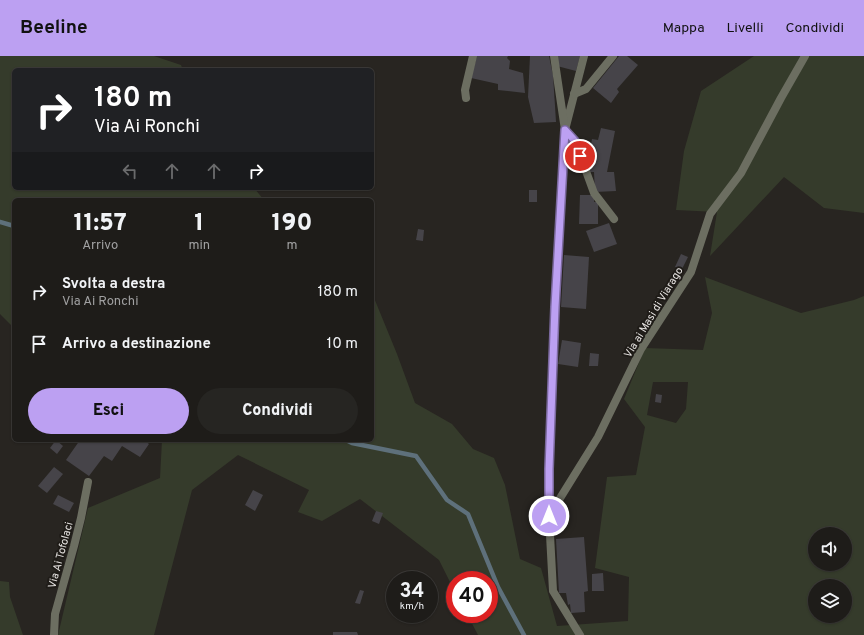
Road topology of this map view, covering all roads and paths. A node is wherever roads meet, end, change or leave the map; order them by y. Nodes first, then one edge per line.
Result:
1 (473, 56) edge
2 (554, 56) edge
3 (584, 56) edge
4 (613, 56) edge
5 (805, 56) edge
6 (574, 94) junction
7 (466, 98) dead end
8 (565, 130) junction
9 (614, 219) dead end
10 (88, 482) dead end
11 (549, 516) junction
12 (54, 635) edge
13 (580, 635) edge

1 - 7 street
2 - 8 street
3 - 6 street
4 - 6 street
5 - 11 street, Via ai Masi di Viarago
6 - 8 street
8 - 9 street
8 - 11 street
10 - 12 street, Via Ai Tofolaci
11 - 13 street

